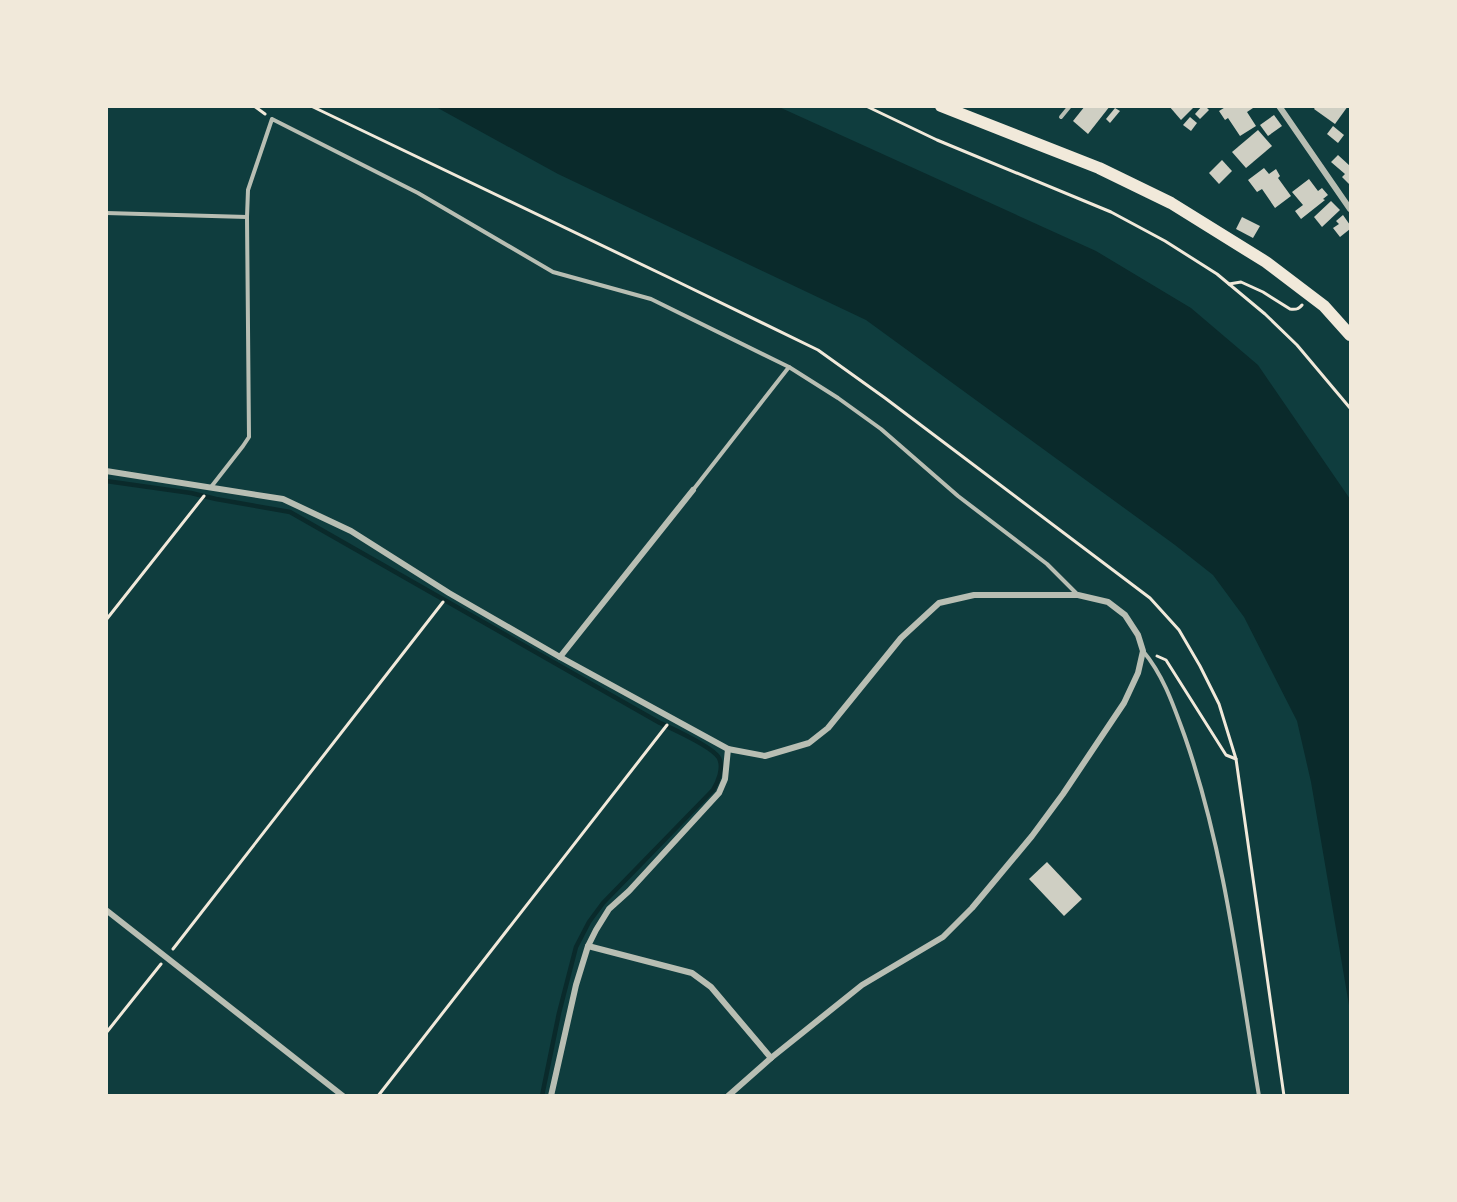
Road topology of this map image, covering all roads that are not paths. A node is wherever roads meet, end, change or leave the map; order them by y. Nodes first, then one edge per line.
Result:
1 (941, 106) edge
2 (1070, 106) edge
3 (1279, 106) edge
4 (1062, 117) dead end
5 (1350, 209) edge
6 (106, 213) edge
7 (247, 217) junction
8 (1350, 335) edge
9 (789, 367) junction
10 (106, 471) edge
11 (211, 488) junction
12 (693, 490) joint
13 (1078, 595) junction
14 (1143, 651) junction
15 (560, 657) junction
16 (728, 749) junction
17 (106, 910) edge
18 (588, 946) junction
19 (771, 1058) junction
20 (343, 1095) edge
21 (551, 1095) edge
22 (728, 1095) edge
23 (1258, 1095) edge

1 - 8 main road
2 - 4 lane
3 - 5 street
6 - 7 lane
7 - 9 lane
7 - 11 lane
9 - 12 lane
9 - 13 lane
10 - 11 street
11 - 15 street
12 - 15 street
13 - 14 street
13 - 16 street
14 - 19 street
14 - 23 lane
15 - 16 street
16 - 18 street
17 - 20 street
18 - 19 street
18 - 21 street
19 - 22 street

